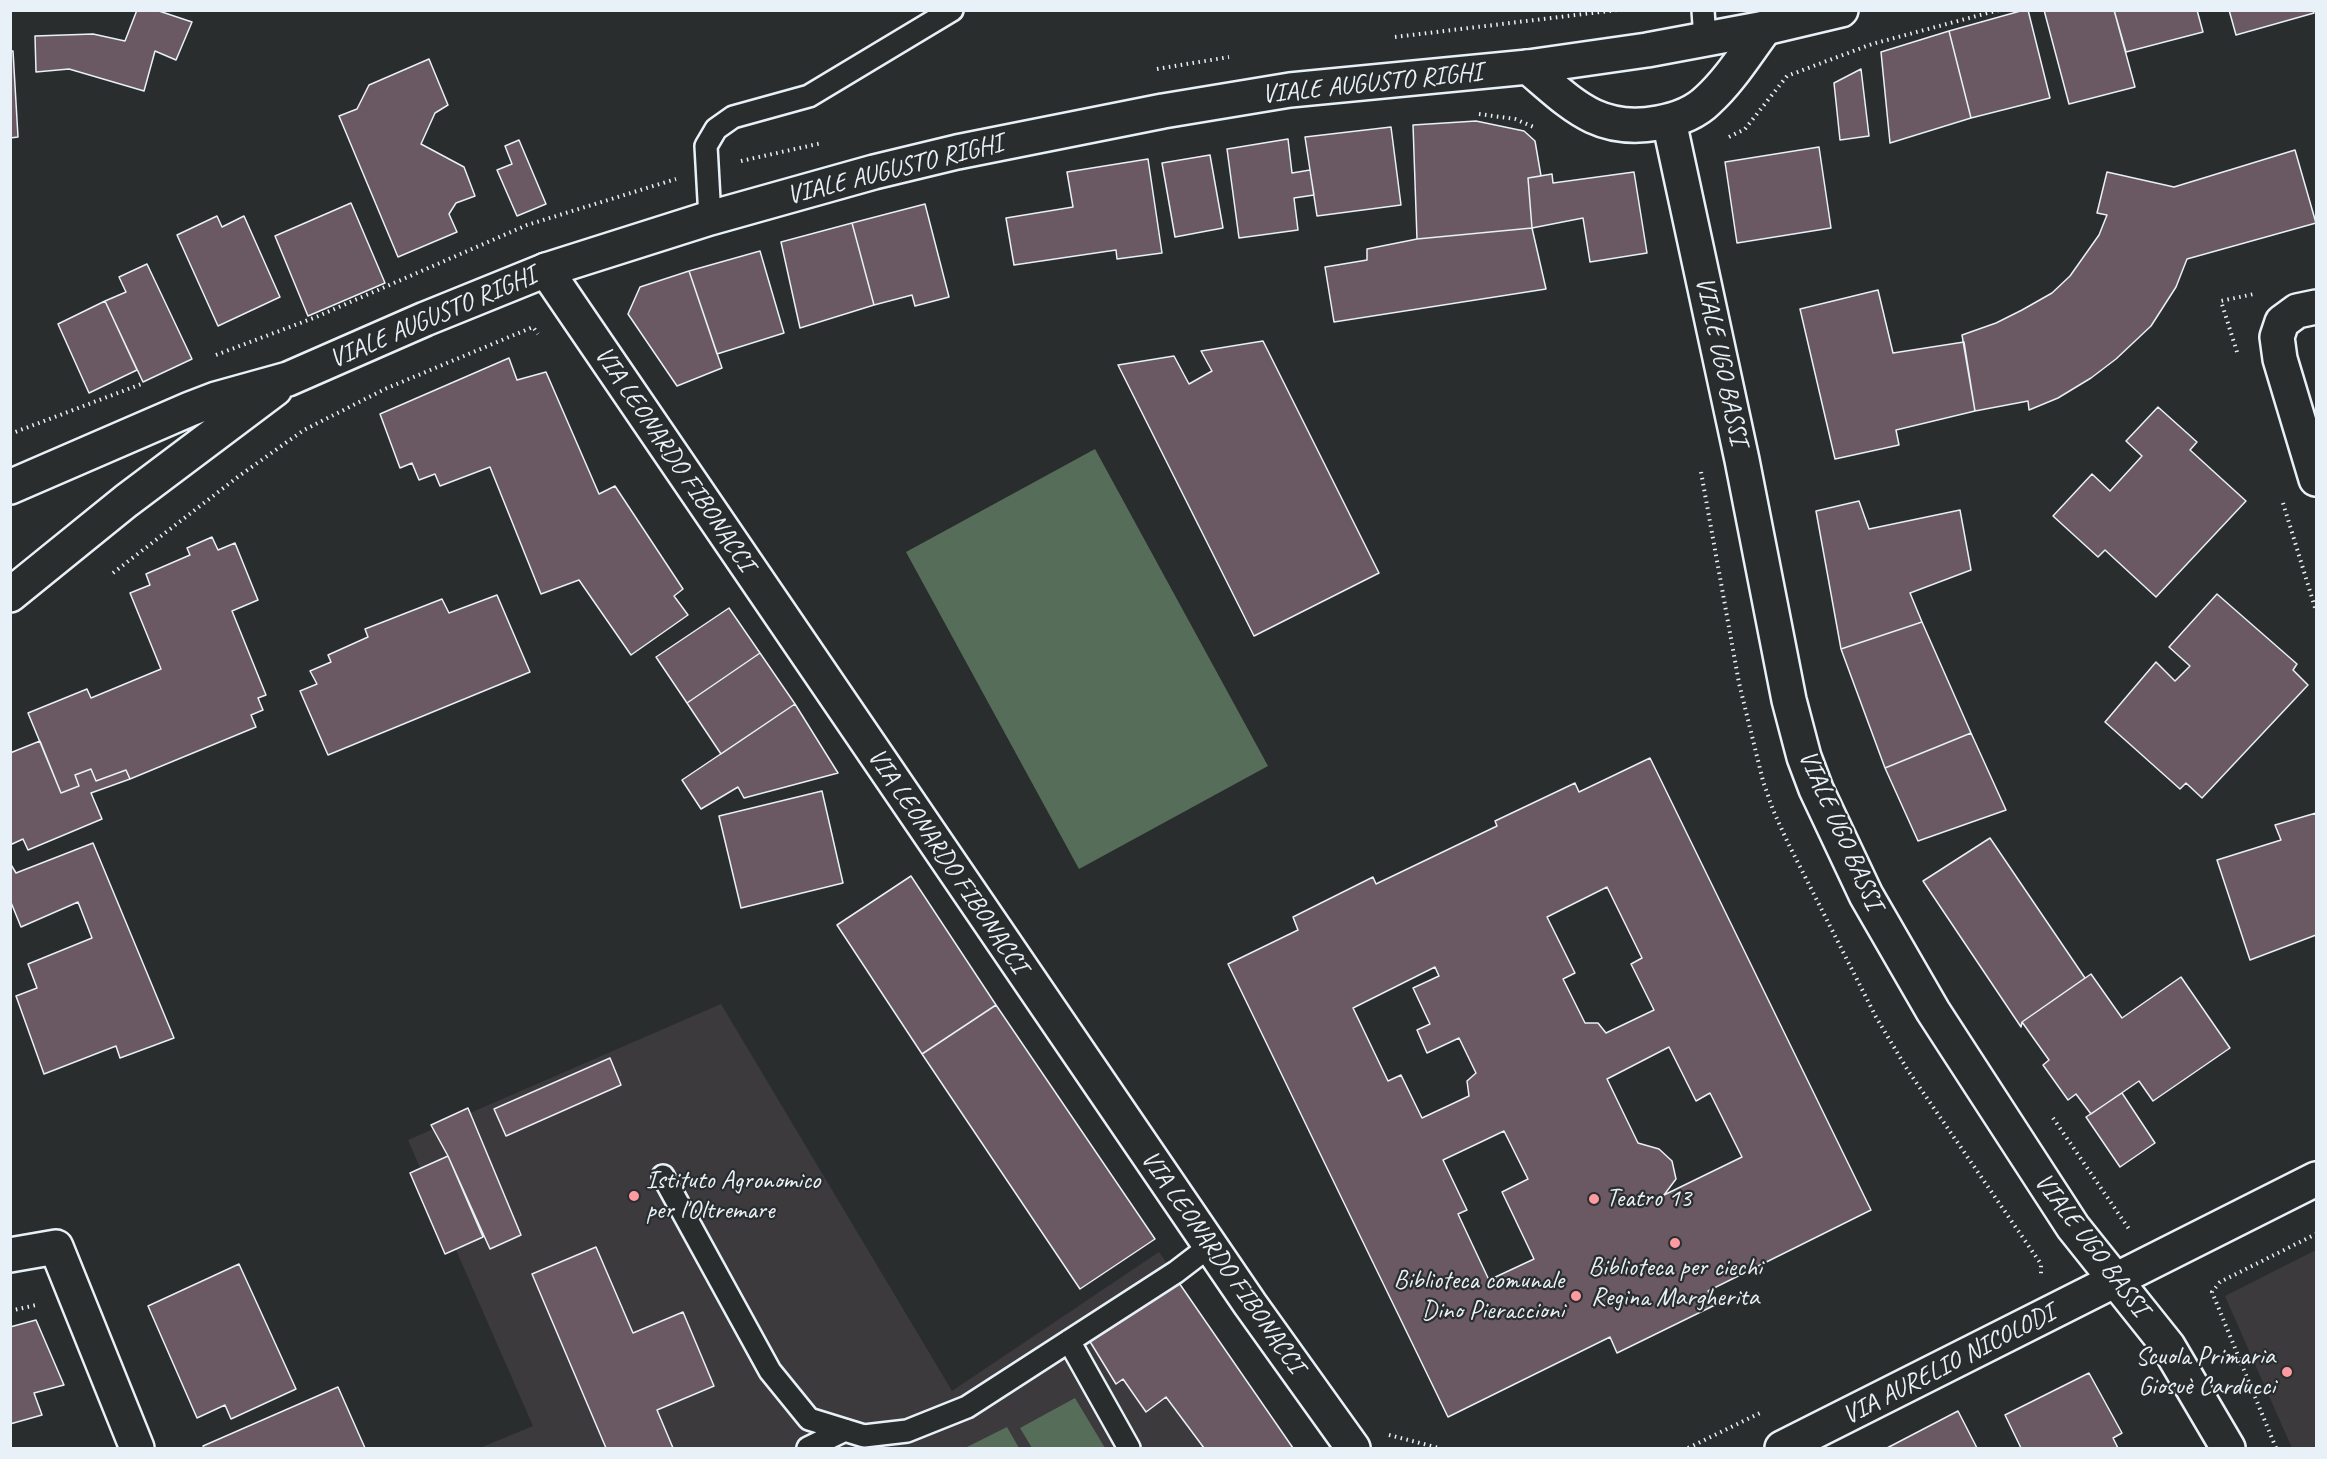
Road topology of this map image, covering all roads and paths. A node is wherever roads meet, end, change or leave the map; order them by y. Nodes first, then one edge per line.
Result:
1 (952, 10) edge
2 (1841, 10) edge
3 (1999, 10) edge
4 (1704, 25) edge
5 (1766, 28) junction
6 (1528, 67) junction
7 (1669, 121) junction
8 (1726, 138) dead end
9 (710, 218) junction
10 (546, 270) junction
11 (2316, 307) edge
12 (533, 327) dead end
13 (288, 379) junction
14 (2316, 479) edge
15 (10, 487) edge
16 (113, 573) dead end
17 (10, 596) edge
18 (2052, 1116) dead end
19 (663, 1176) dead end
20 (2316, 1179) edge
21 (2140, 1225) dead end
22 (2316, 1234) edge
23 (1210, 1246) junction
24 (10, 1256) edge
25 (2115, 1280) junction
26 (36, 1304) dead end
27 (10, 1311) edge
28 (1069, 1341) junction
29 (845, 1430) junction
30 (1366, 1441) edge
31 (137, 1449) edge
32 (808, 1449) edge
33 (1129, 1449) edge
34 (1439, 1449) edge
35 (1782, 1449) edge
36 (2228, 1449) edge
37 (2276, 1449) edge

1 - 9 lane
2 - 5 street, VIALE AUGUSTO RIGHI
3 - 8 path
4 - 5 street, VIALE AUGUSTO RIGHI
4 - 6 street, VIALE AUGUSTO RIGHI
5 - 7 street
6 - 7 street
6 - 9 street, VIALE AUGUSTO RIGHI
7 - 25 street, VIALE UGO BASSI
9 - 10 street, VIALE AUGUSTO RIGHI
10 - 13 street, VIALE AUGUSTO RIGHI
10 - 23 street, VIA LEONARDO FIBONACCI
11 - 14 street
12 - 16 path
13 - 15 street, VIALE AUGUSTO RIGHI
13 - 17 street, VIALE AUGUSTO RIGHI
18 - 21 path
19 - 29 lane
20 - 25 street, VIA AURELIO NICOLODI
22 - 37 path
23 - 28 lane
23 - 30 street, VIA LEONARDO FIBONACCI
24 - 31 street
25 - 35 street, VIA AURELIO NICOLODI
25 - 36 street, VIALE UGO BASSI
26 - 27 path
28 - 29 lane
28 - 33 lane
29 - 32 lane
30 - 34 path

